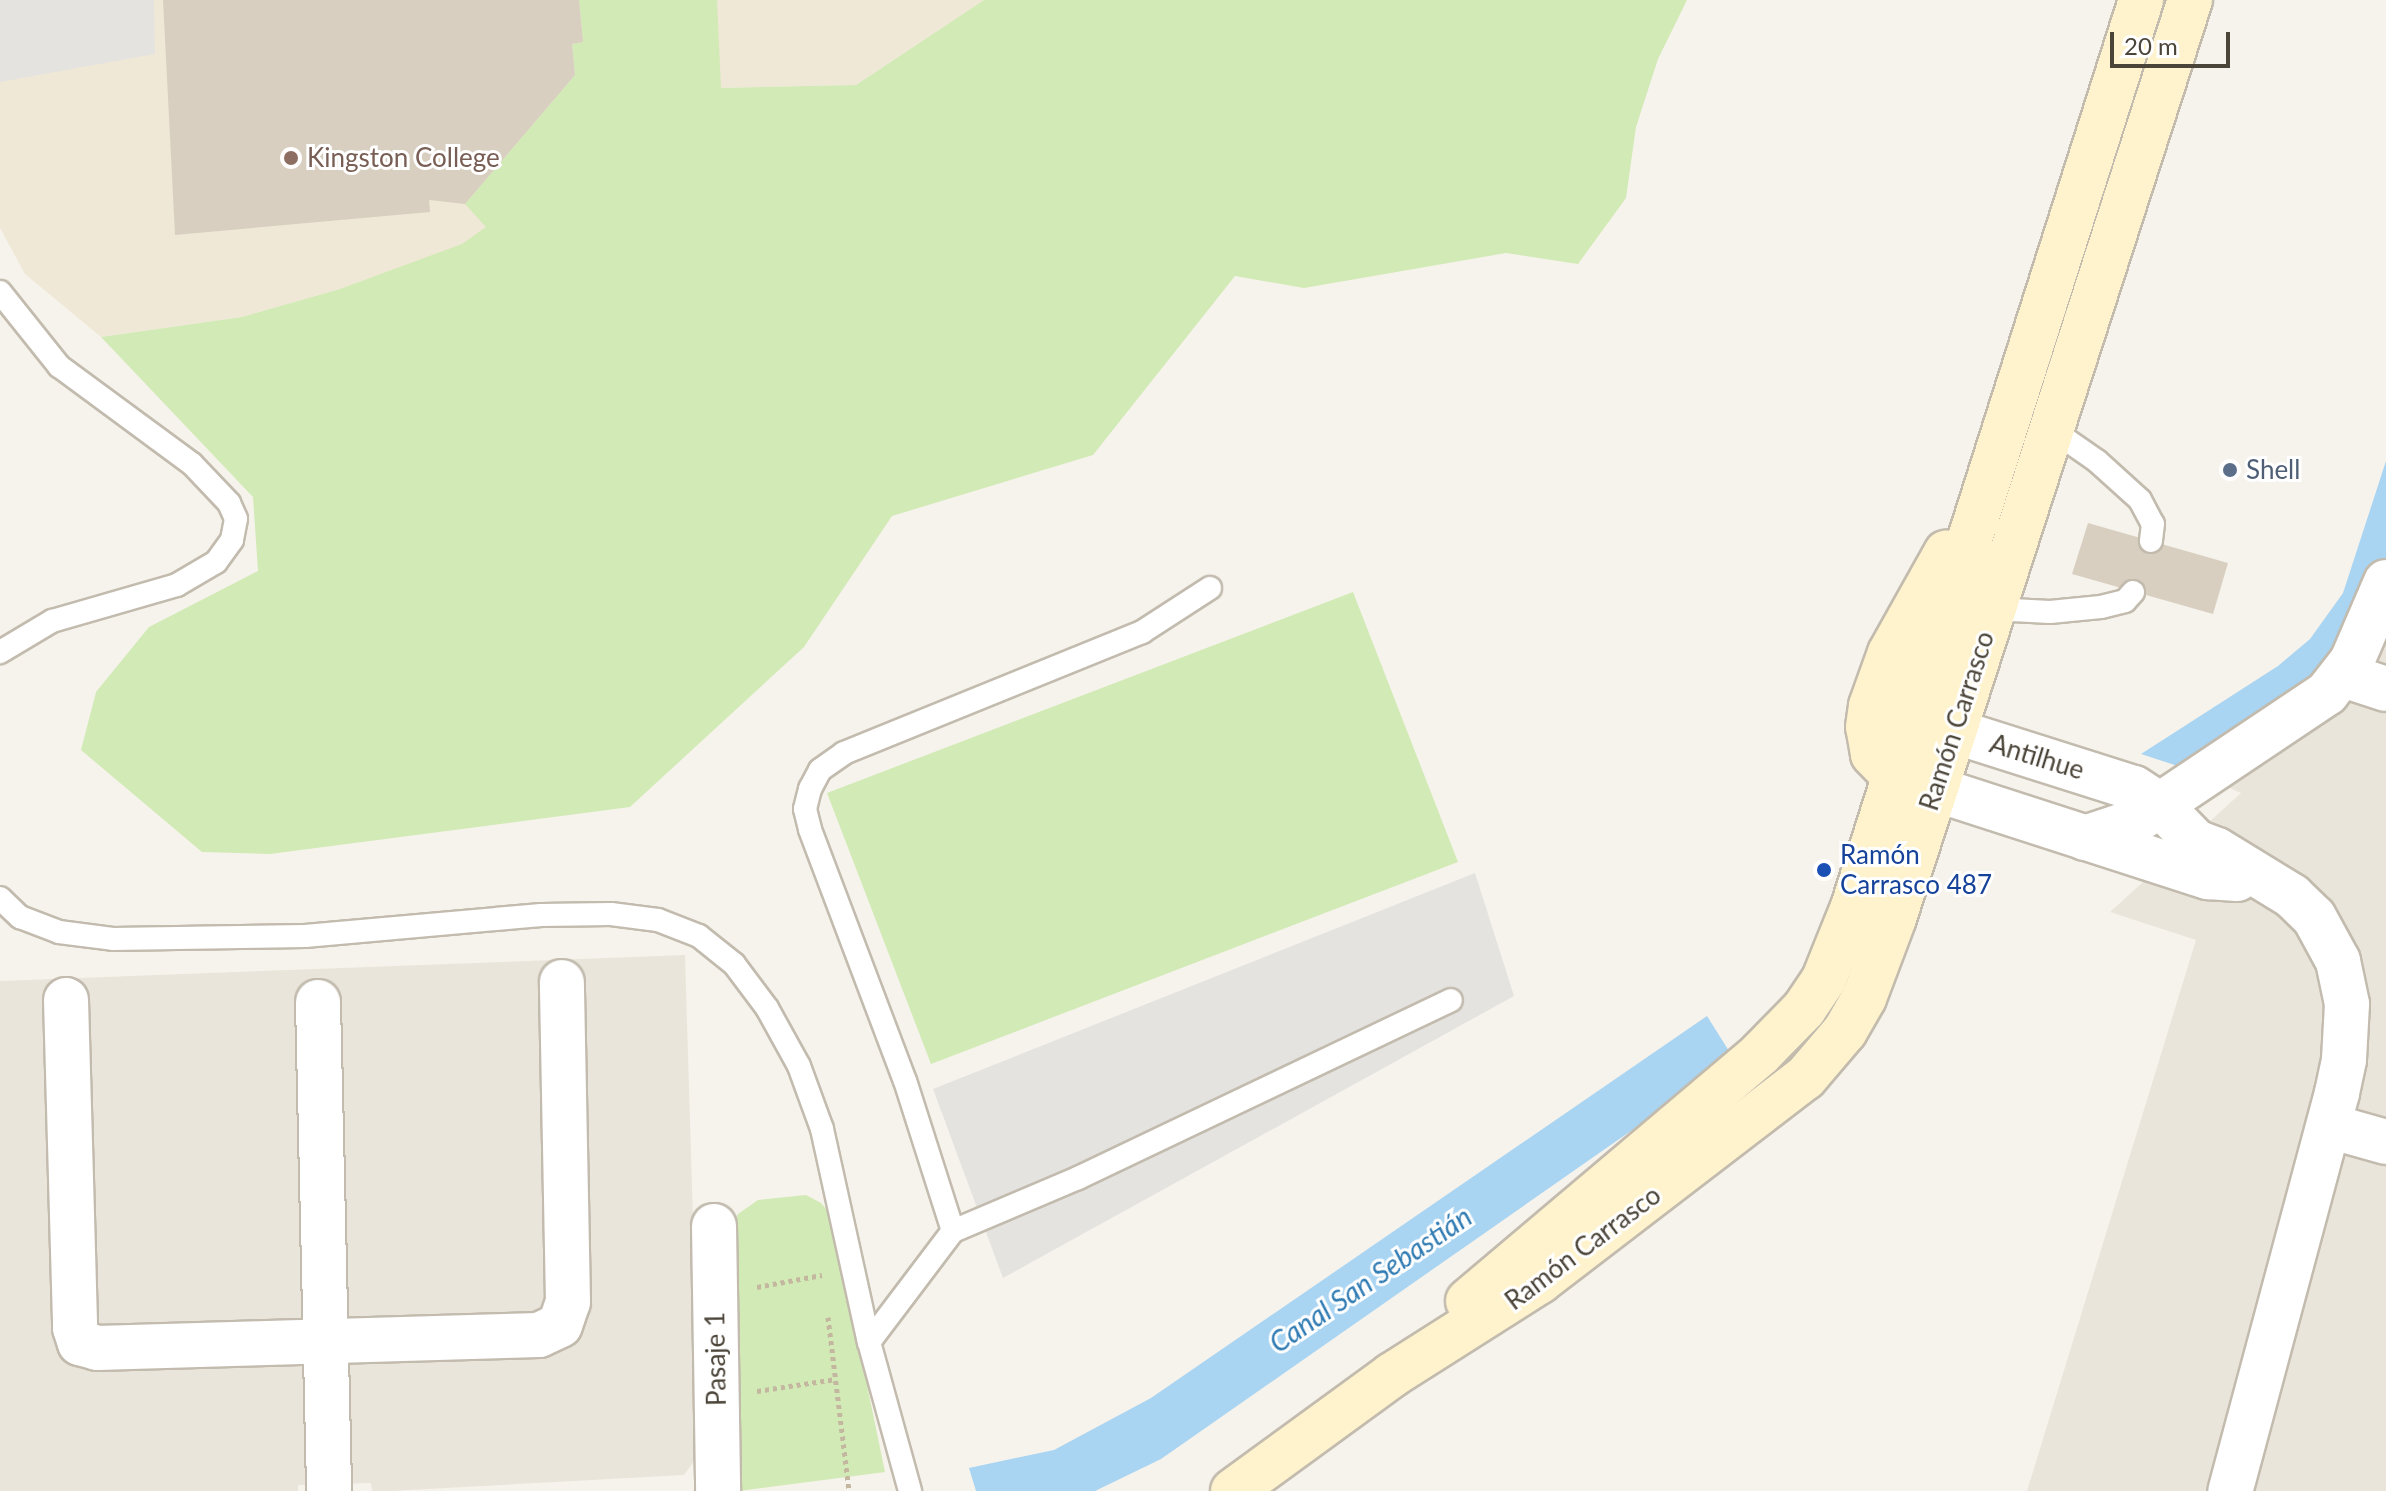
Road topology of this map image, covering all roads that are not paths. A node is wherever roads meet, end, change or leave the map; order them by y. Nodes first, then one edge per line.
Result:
1 (2141, 0) edge
2 (2190, 0) edge
3 (0, 292) edge
4 (2051, 429) junction
5 (1978, 509) junction
6 (2151, 541) dead end
7 (2386, 582) edge
8 (1210, 588) dead end
9 (2133, 592) dead end
10 (1993, 609) junction
11 (0, 652) edge
12 (2343, 675) junction
13 (2386, 689) edge
14 (1911, 717) junction
15 (1954, 731) junction
16 (1893, 775) junction
17 (1935, 789) junction
18 (2160, 805) junction
19 (2085, 838) junction
20 (2144, 857) junction
21 (2212, 864) junction
22 (0, 898) edge
23 (562, 982) dead end
24 (66, 1000) dead end
25 (1451, 1000) dead end
26 (318, 1002) dead end
27 (2329, 1126) junction
28 (2386, 1142) edge
29 (714, 1226) dead end
30 (953, 1231) junction
31 (326, 1341) junction
32 (869, 1342) junction
33 (1392, 1375) junction
34 (329, 1491) edge
35 (718, 1491) edge
36 (910, 1491) edge
37 (1233, 1491) edge
38 (2230, 1491) edge

1 - 5 main road, Ramón Carrasco
2 - 4 main road, Ramón Carrasco
3 - 11 lane
4 - 6 lane
4 - 10 main road, Ramón Carrasco
5 - 14 main road, Ramón Carrasco
5 - 16 main road
7 - 12 street
8 - 30 lane
9 - 10 lane
10 - 15 main road, Ramón Carrasco
12 - 13 street
12 - 18 street
14 - 15 street, Antilhue
14 - 16 main road, Ramón Carrasco
15 - 17 main road, Ramón Carrasco
15 - 18 street, Antilhue
16 - 17 street
16 - 33 main road, Ramón Carrasco
17 - 19 street
17 - 33 main road, Ramón Carrasco
18 - 19 street
18 - 20 street
18 - 21 street, Antilhue
19 - 20 street
20 - 21 street
21 - 27 street
22 - 32 lane
23 - 31 street
24 - 31 street
25 - 30 lane
26 - 31 street
27 - 28 street
27 - 38 street
29 - 35 street, Pasaje 1
30 - 32 lane
31 - 34 street
32 - 36 lane
33 - 37 main road, Ramón Carrasco

